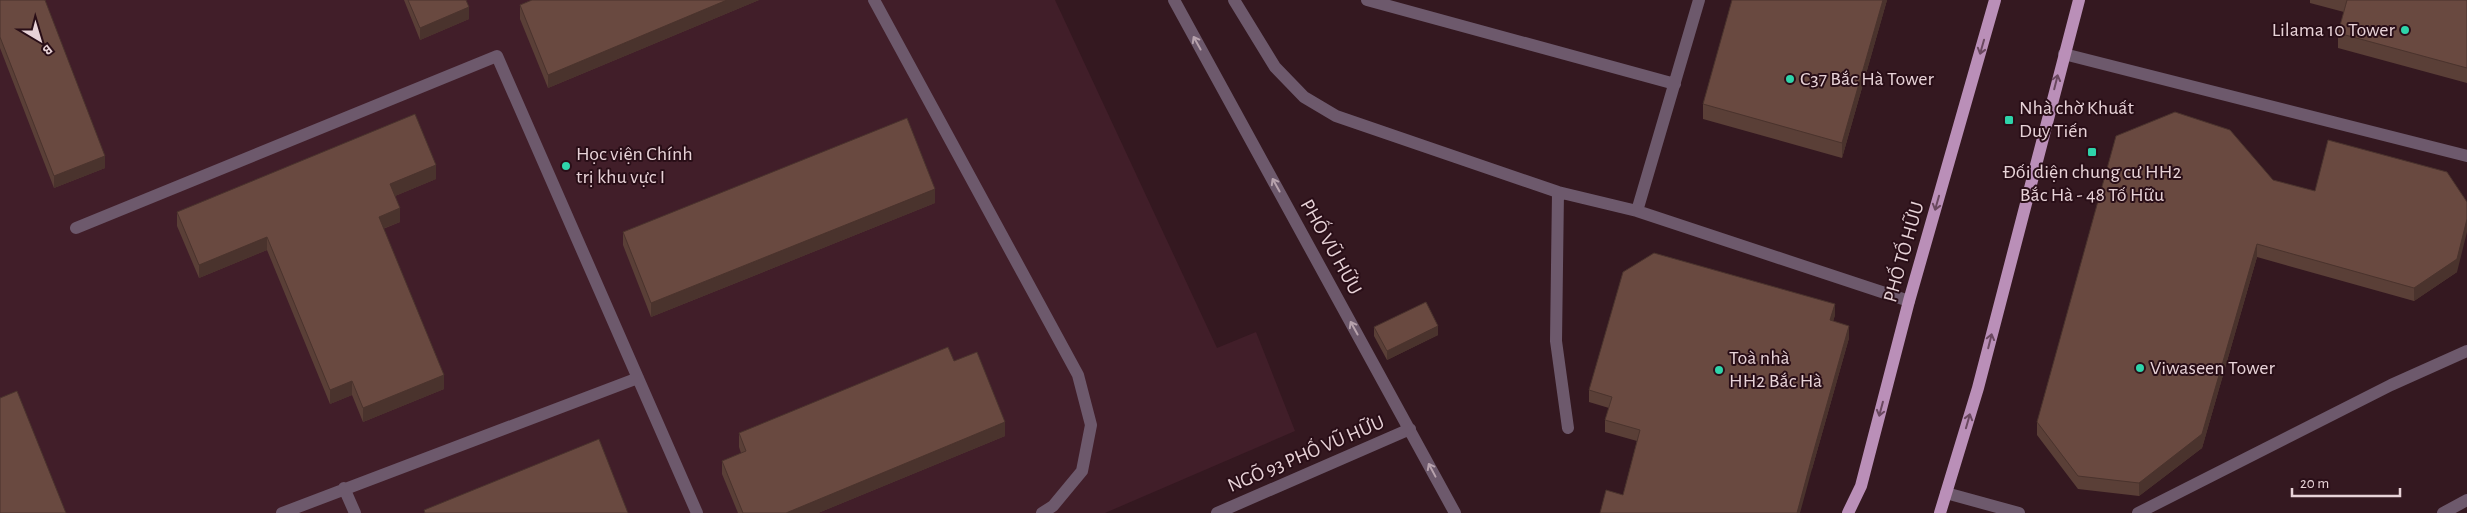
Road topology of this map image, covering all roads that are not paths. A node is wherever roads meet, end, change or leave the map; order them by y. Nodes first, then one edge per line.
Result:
1 (874, 0) edge
2 (1174, 0) edge
3 (1234, 0) edge
4 (1367, 0) edge
5 (1699, 0) edge
6 (1995, 0) edge
7 (2079, 0) edge
8 (2064, 54) junction
9 (1675, 84) junction
10 (2467, 156) edge
11 (1558, 192) junction
12 (1638, 212) junction
13 (76, 228) dead end
14 (1909, 301) junction
15 (2467, 351) edge
16 (638, 378) junction
17 (1568, 428) dead end
18 (1410, 429) junction
19 (1861, 486) junction
20 (344, 488) junction
21 (1946, 493) junction
22 (2467, 500) edge
23 (282, 513) edge
24 (355, 513) edge
25 (697, 513) edge
26 (1042, 513) edge
27 (1216, 513) edge
28 (1455, 513) edge
29 (1848, 513) edge
30 (1858, 513) edge
31 (1940, 513) edge
32 (2018, 513) edge
33 (2138, 513) edge
34 (2444, 513) edge

1 - 26 street
18 -> 2 street, PHỐ VŨ HỮU
3 - 11 street
4 - 9 street
5 - 9 street
6 -> 14 main road, PHỐ TỐ HỮU
7 - 8 main road
8 - 10 street
21 -> 8 main road
9 - 12 street
11 - 12 street
11 - 17 street
12 - 14 street
13 - 16 street
14 -> 19 main road, PHỐ TỐ HỮU
15 - 33 street
16 - 20 street
16 - 25 street
18 - 27 street, NGÕ 93 PHỐ VŨ HỮU
28 -> 18 street, PHỐ VŨ HỮU
19 - 29 main road, PHỐ TỐ HỮU
19 - 30 main road
20 - 23 street
20 - 24 street
21 - 31 main road
21 - 32 street
22 - 34 street

